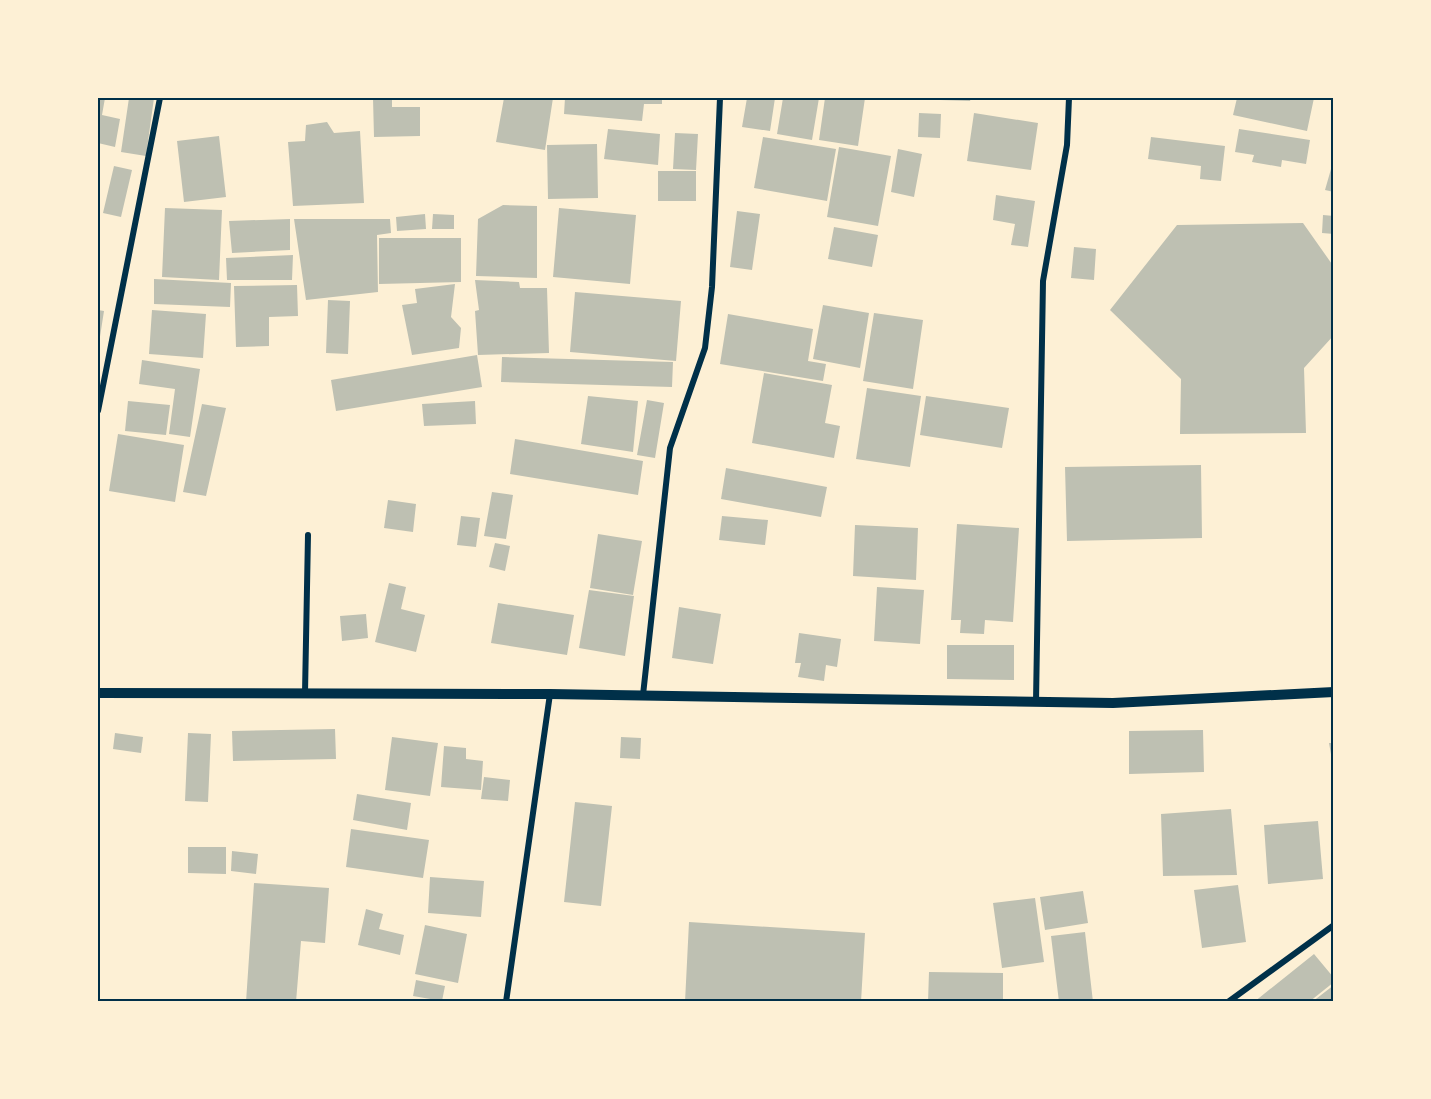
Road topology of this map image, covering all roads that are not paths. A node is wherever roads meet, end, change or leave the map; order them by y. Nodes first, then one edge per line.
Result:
1 (160, 98) edge
2 (720, 98) edge
3 (1069, 98) edge
4 (98, 411) edge
5 (309, 535) dead end
6 (1334, 692) edge
7 (98, 693) edge
8 (305, 693) junction
9 (550, 694) junction
10 (643, 695) junction
11 (1036, 702) junction
12 (1334, 925) edge
13 (506, 1002) edge
14 (1228, 1002) edge

1 - 4 street
2 - 10 street
3 - 11 street
5 - 8 street
6 - 11 street
7 - 8 street
8 - 9 street
9 - 10 street
9 - 13 street
10 - 11 street
12 - 14 street

